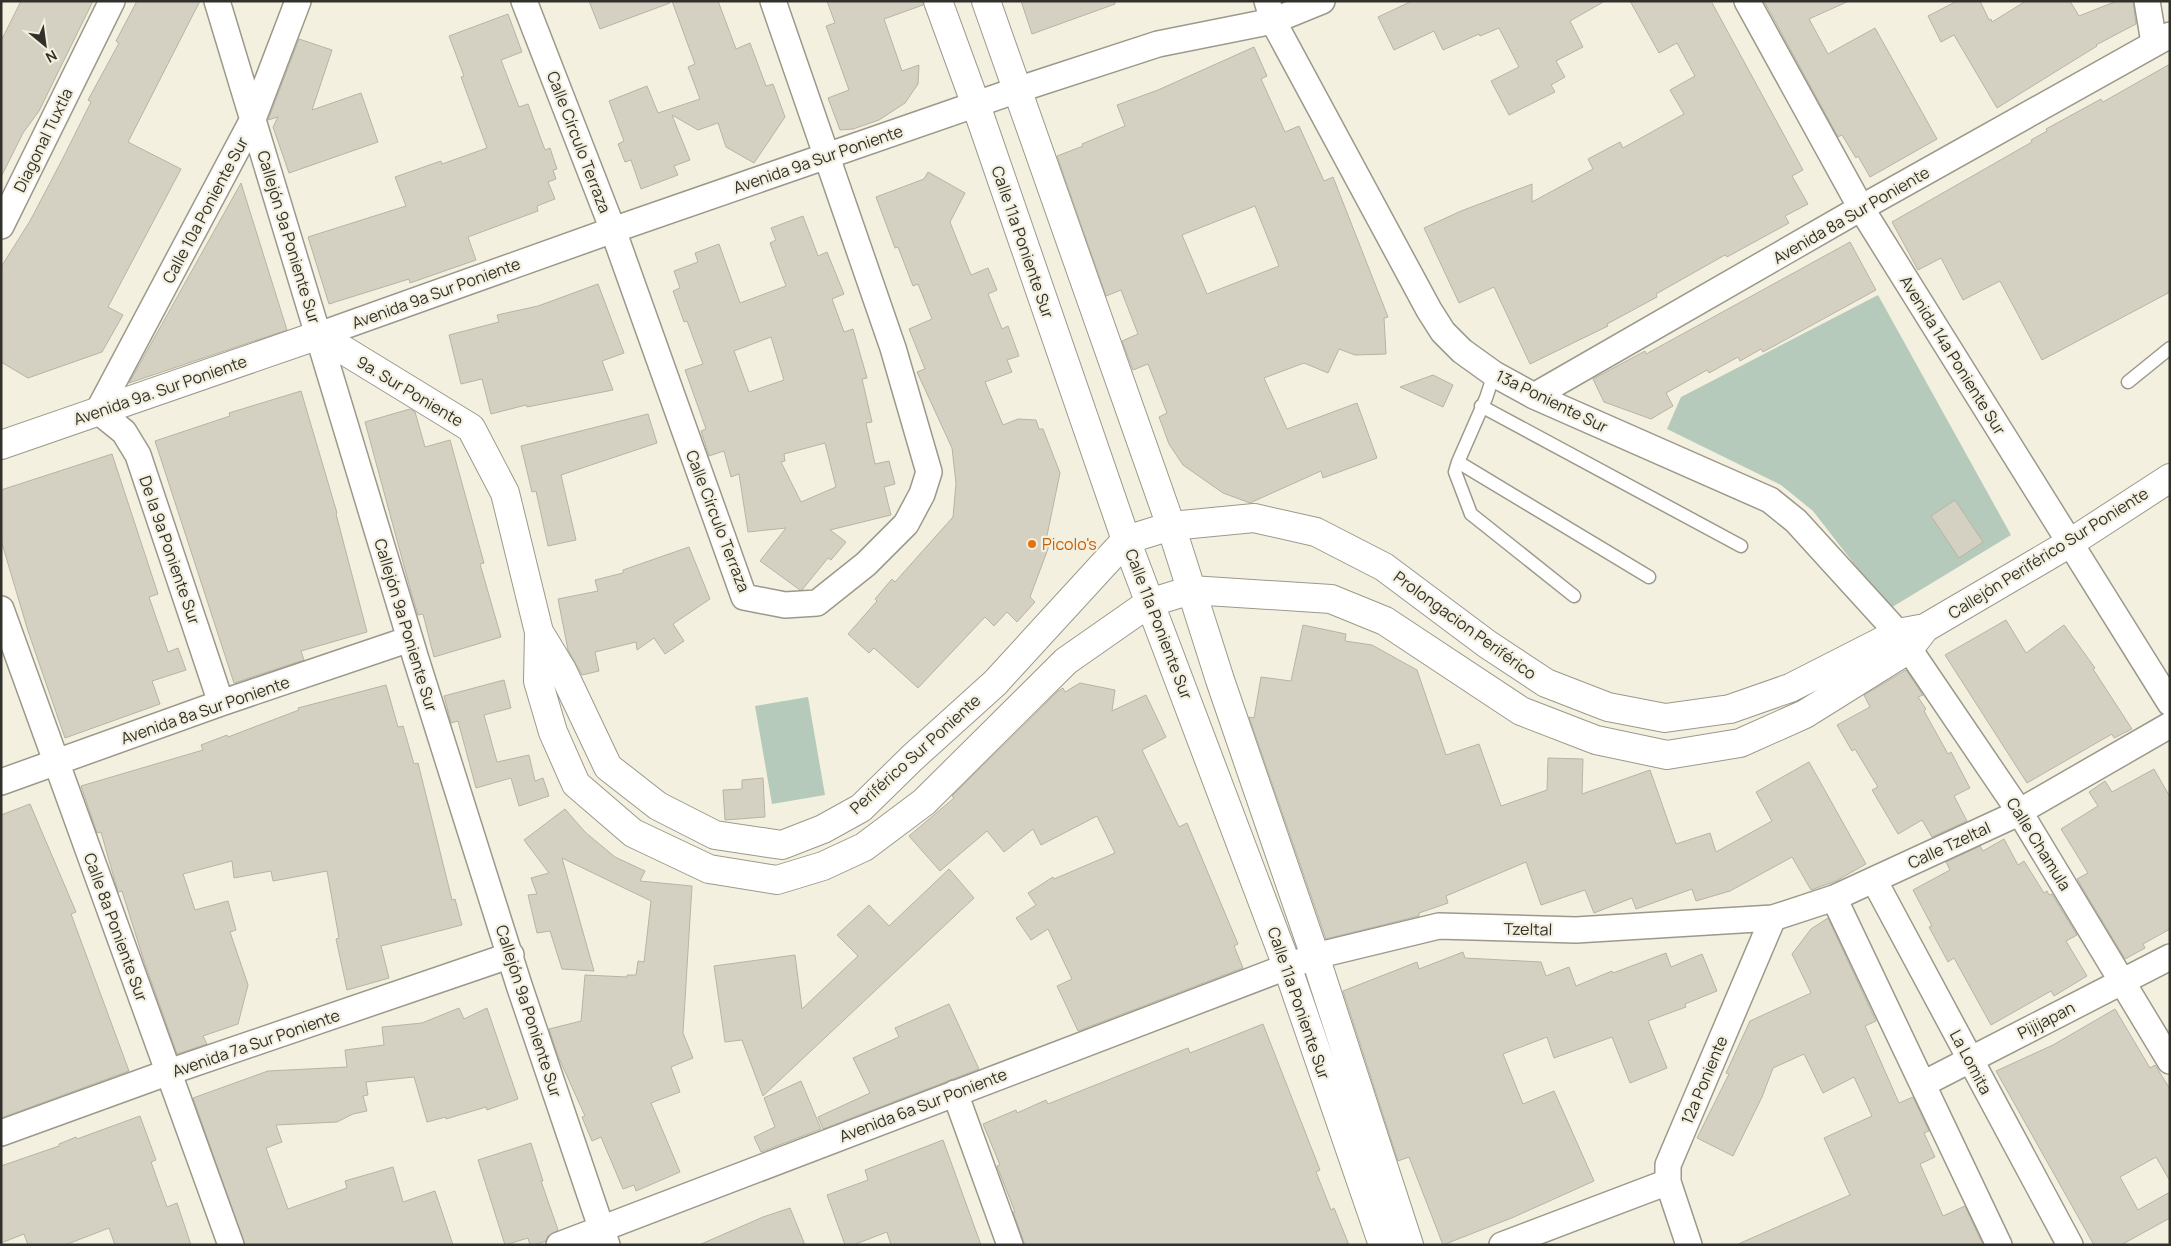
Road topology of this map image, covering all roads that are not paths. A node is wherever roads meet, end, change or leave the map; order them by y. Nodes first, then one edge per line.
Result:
1 (112, 1) edge
2 (217, 1) edge
3 (298, 1) edge
4 (524, 1) edge
5 (773, 1) edge
6 (938, 1) edge
7 (986, 1) edge
8 (1322, 1) edge
9 (1747, 1) edge
10 (2147, 1) edge
11 (1270, 11) edge
12 (2162, 39) edge
13 (1017, 90) junction
14 (976, 104) junction
15 (253, 119) junction
16 (826, 156) junction
17 (1861, 208) junction
18 (1, 226) edge
19 (613, 230) junction
20 (319, 335) junction
21 (2170, 348) edge
22 (1494, 374) junction
23 (2128, 382) dead end
24 (1534, 396) junction
25 (1481, 406) junction
26 (98, 411) junction
27 (1, 445) edge
28 (1458, 462) junction
29 (2170, 478) edge
30 (1171, 526) junction
31 (1126, 540) junction
32 (2070, 542) junction
33 (1741, 546) dead end
34 (1649, 577) dead end
35 (1191, 590) junction
36 (1574, 596) dead end
37 (1149, 603) junction
38 (1, 609) edge
39 (539, 632) junction
40 (410, 640) junction
41 (1903, 641) junction
42 (221, 703) junction
43 (2170, 703) edge
44 (2170, 725) edge
45 (57, 762) junction
46 (1, 782) edge
47 (2020, 811) junction
48 (1874, 880) junction
49 (1834, 898) junction
50 (1773, 918) junction
51 (511, 955) junction
52 (1314, 956) junction
53 (2170, 957) edge
54 (1287, 966) junction
55 (2123, 981) junction
56 (1970, 1059) junction
57 (2170, 1061) edge
58 (168, 1072) junction
59 (1923, 1084) junction
60 (955, 1093) junction
61 (1, 1133) edge
62 (1668, 1182) junction
63 (604, 1237) edge
64 (231, 1245) edge
65 (559, 1245) edge
66 (1010, 1245) edge
67 (1383, 1245) edge
68 (1409, 1245) edge
69 (1502, 1245) edge
70 (1689, 1245) edge
71 (1998, 1245) edge
72 (2070, 1245) edge

1 - 18 street, Diagonal Tuxtla
2 - 15 street, Callejón 9a Poniente Sur
3 - 15 street, Calle 10a Poniente Sur
4 - 19 street, Calle Círculo Terraza
5 - 16 street, Calle Círculo Terraza
6 - 14 main road, Calle 11a Poniente Sur
7 - 13 main road, Calle 11a Poniente Sur
8 - 11 street, Avenida 9a Sur Poniente
9 - 17 street, Avenida 14a Poniente Sur
10 - 12 street
11 - 13 street, Avenida 9a Sur Poniente
11 - 22 street, 13a Poniente Sur
12 - 17 street, Avenida 8a Sur Poniente
13 - 14 street, Avenida 9a Sur Poniente
13 - 30 main road, Calle 11a Poniente Sur
14 - 16 street, Avenida 9a Sur Poniente
14 - 31 main road, Calle 11a Poniente Sur
15 - 20 street, Callejón 9a Poniente Sur
15 - 26 street, Calle 10a Poniente Sur
16 - 19 street, Avenida 9a Sur Poniente
16 - 19 street, Calle Círculo Terraza
17 - 24 street, Avenida 8a Sur Poniente
17 - 32 street, Avenida 14a Poniente Sur
19 - 20 street, Avenida 9a Sur Poniente
20 - 26 main road, Avenida 9a. Sur Poniente
20 - 39 main road, 9a. Sur Poniente
20 - 40 street, Callejón 9a Poniente Sur
21 - 23 lane
22 - 24 street, 13a Poniente Sur
22 - 25 lane
24 - 41 street, 13a Poniente Sur
25 - 28 lane
25 - 33 lane
26 - 27 main road, Avenida 9a. Sur Poniente
26 - 42 street, De la 9a Poniente Sur
28 - 34 lane
28 - 36 lane
29 - 32 main road, Callejón Periférico Sur Poniente
30 - 31 main road
30 - 35 main road, Calle 11a Poniente Sur
30 - 41 main road, Prolongacion Periférico
31 - 37 main road, Calle 11a Poniente Sur
31 - 39 main road, Periférico Sur Poniente
32 - 41 main road, Callejón Periférico Sur Poniente
32 - 43 street, Avenida 14a Poniente Sur
35 - 37 main road, Callejón Periférico Sur Poniente
35 - 41 main road, Callejón Periférico Sur Poniente
35 - 52 main road, Calle 11a Poniente Sur
37 - 39 main road
37 - 54 main road, Calle 11a Poniente Sur
38 - 45 street, Calle 8a Poniente Sur
40 - 42 street, Avenida 8a Sur Poniente
40 - 51 street, Callejón 9a Poniente Sur
41 - 47 street, Calle Chamula
42 - 45 street, Avenida 8a Sur Poniente
44 - 47 street, Calle Tzeltal
45 - 46 street, Avenida 8a Sur Poniente
45 - 58 street, Calle 8a Poniente Sur
47 - 48 street, Calle Tzeltal
47 - 55 street, Calle Chamula
48 - 49 street, Calle Tzeltal
48 - 56 street, La Lomita
49 - 50 street, Calle Tzeltal
49 - 59 street
50 - 52 street, Tzeltal
50 - 62 street, 12a Poniente
51 - 58 street, Avenida 7a Sur Poniente
51 - 63 street, Callejón 9a Poniente Sur
52 - 54 street, Tzeltal
52 - 68 main road, Calle 11a Poniente Sur
53 - 55 street, Pijijapan
54 - 60 street, Avenida 6a Sur Poniente
54 - 67 main road, Calle 11a Poniente Sur
55 - 56 street, Pijijapan
55 - 57 street, Calle Chamula
56 - 59 street, Pijijapan
56 - 72 street, La Lomita
58 - 61 street, Avenida 7a Sur Poniente
58 - 64 street, Calle 8a Poniente Sur
59 - 71 street
60 - 63 street, Avenida 6a Sur Poniente
60 - 66 street
62 - 69 street
62 - 70 street, 12a Poniente
63 - 65 street, Avenida 6a Sur Poniente

